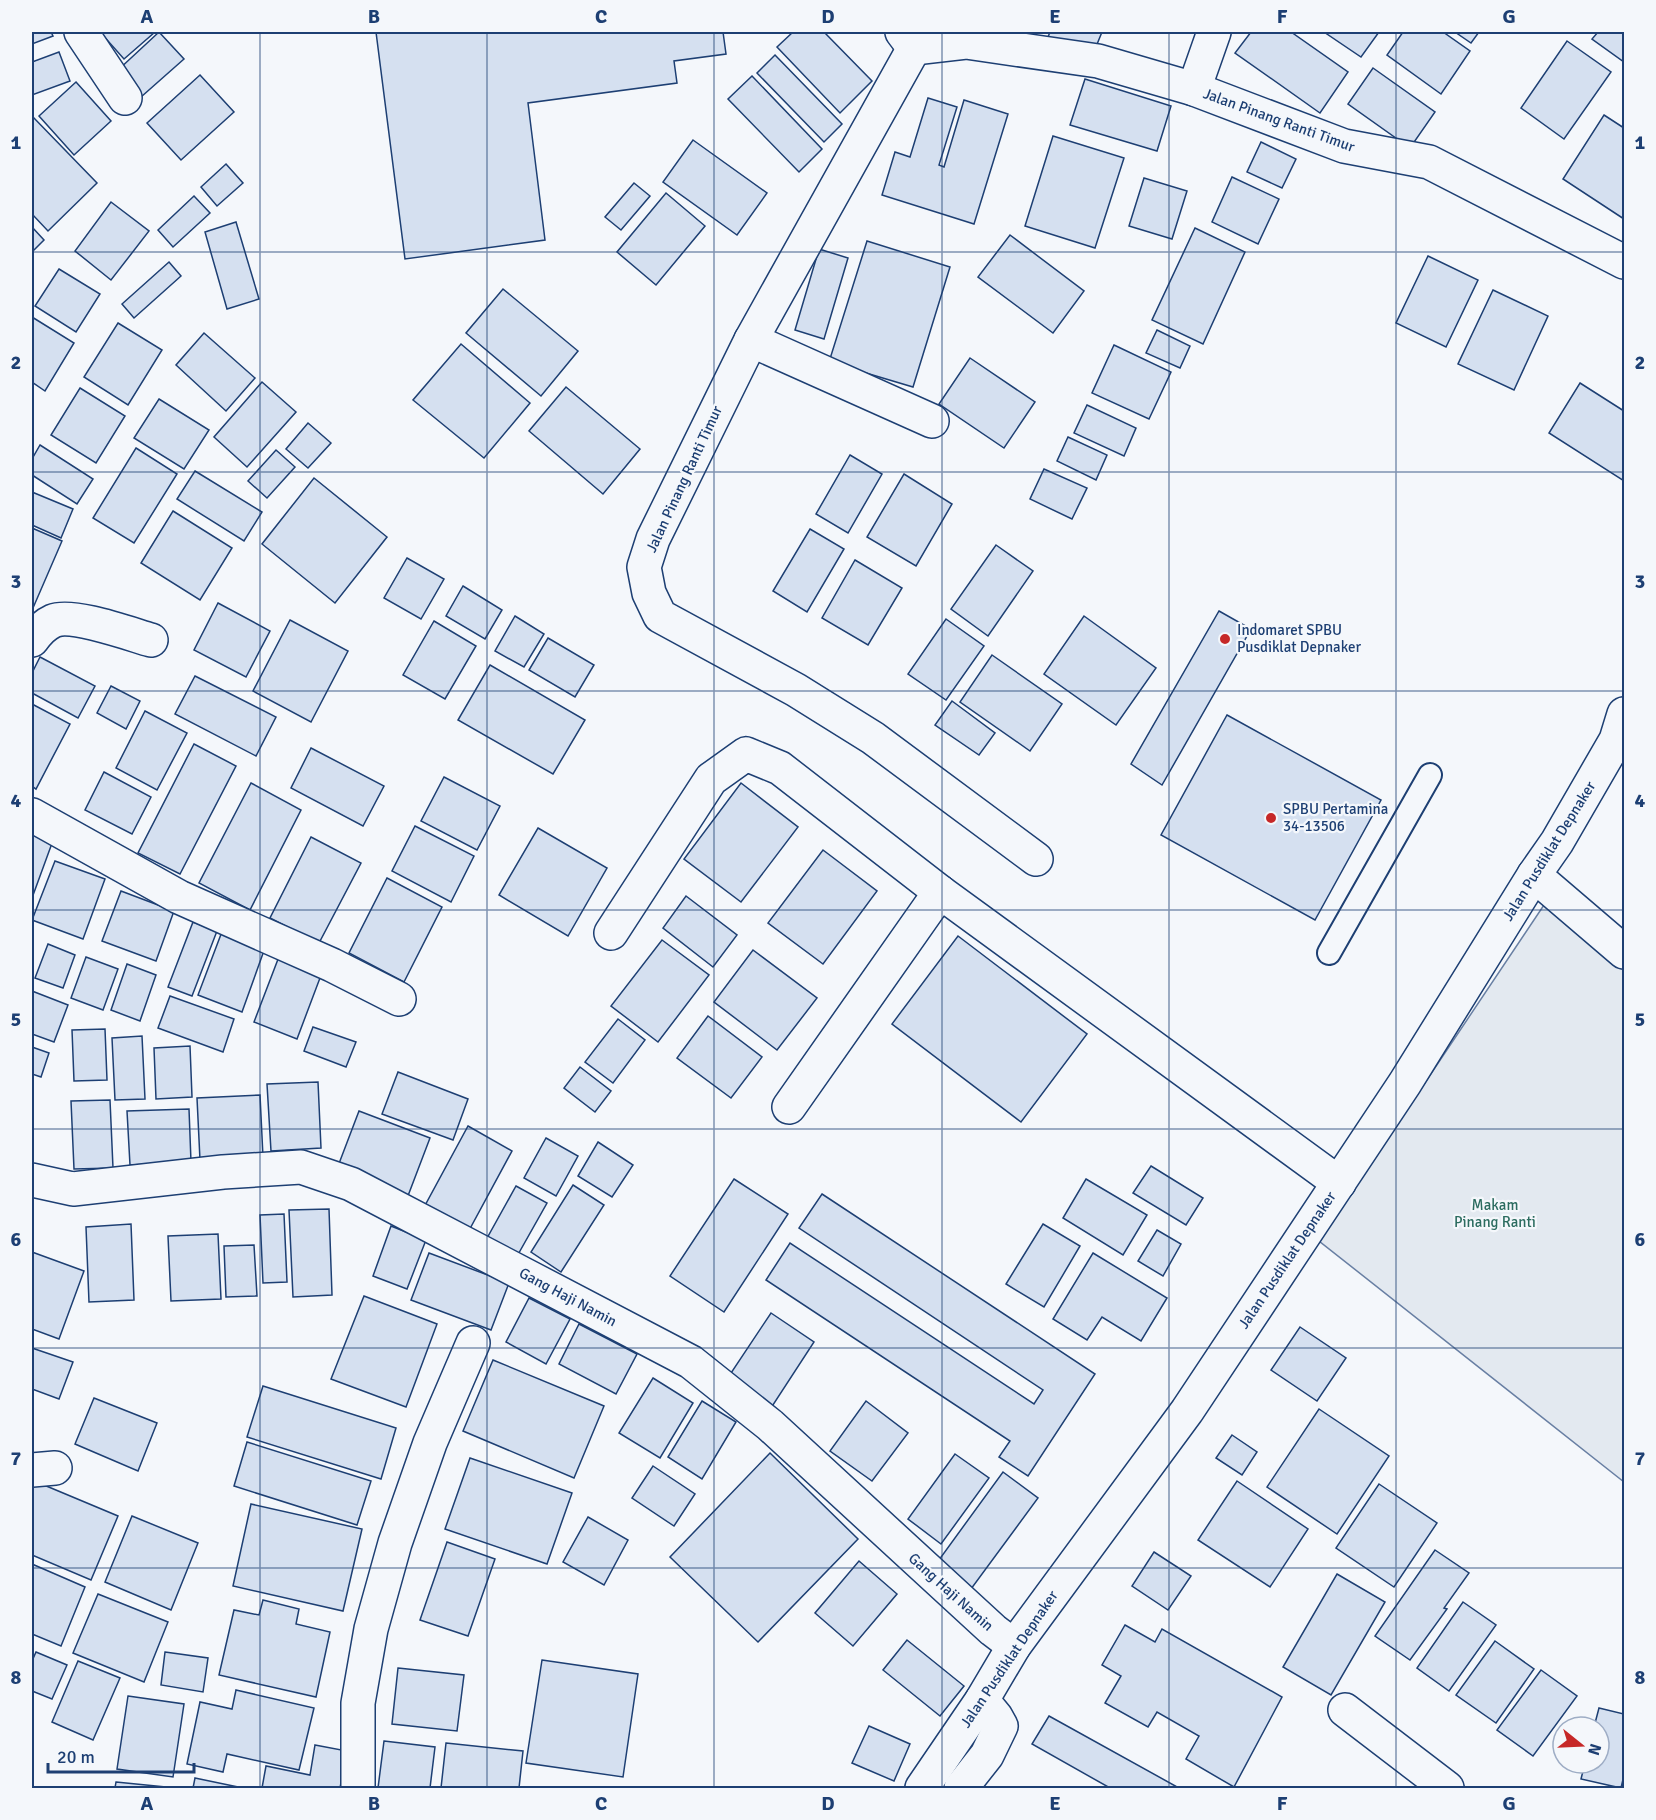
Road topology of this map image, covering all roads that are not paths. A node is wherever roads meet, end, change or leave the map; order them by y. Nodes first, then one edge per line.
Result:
1 (81, 32) edge
2 (1214, 32) edge
3 (908, 40) edge
4 (1194, 89) junction
5 (125, 98) dead end
6 (1624, 262) edge
7 (751, 339) junction
8 (932, 421) dead end
9 (32, 640) edge
10 (151, 640) dead end
11 (1624, 714) edge
12 (1430, 775) dead end
13 (32, 815) edge
14 (1036, 859) dead end
15 (1534, 874) junction
16 (940, 892) junction
17 (611, 933) dead end
18 (1624, 952) edge
19 (1329, 953) dead end
20 (399, 999) dead end
21 (789, 1107) dead end
22 (32, 1180) edge
23 (1337, 1185) junction
24 (473, 1343) dead end
25 (1014, 1646) junction
26 (982, 1700) junction
27 (1345, 1710) dead end
28 (358, 1788) edge
29 (922, 1788) edge
30 (961, 1788) edge
31 (1447, 1788) edge

1 - 5 street
2 - 4 street
3 - 4 street, Jalan Pinang Ranti Timur
3 - 7 street, Jalan Pinang Ranti Timur
4 - 6 street, Jalan Pinang Ranti Timur
7 - 8 street
7 - 14 street, Jalan Pinang Ranti Timur
9 - 10 street
11 - 15 street, Jalan Pusdiklat Depnaker
12 - 19 lane
13 - 20 street
15 - 18 street
15 - 23 street, Jalan Pusdiklat Depnaker
16 - 17 street
16 - 21 street
16 - 23 street
22 - 25 street, Gang Haji Namin
23 - 25 street, Jalan Pusdiklat Depnaker
24 - 28 street
25 - 26 street, Jalan Pusdiklat Depnaker
26 - 29 street, Jalan Pusdiklat Depnaker
26 - 30 street
27 - 31 street

